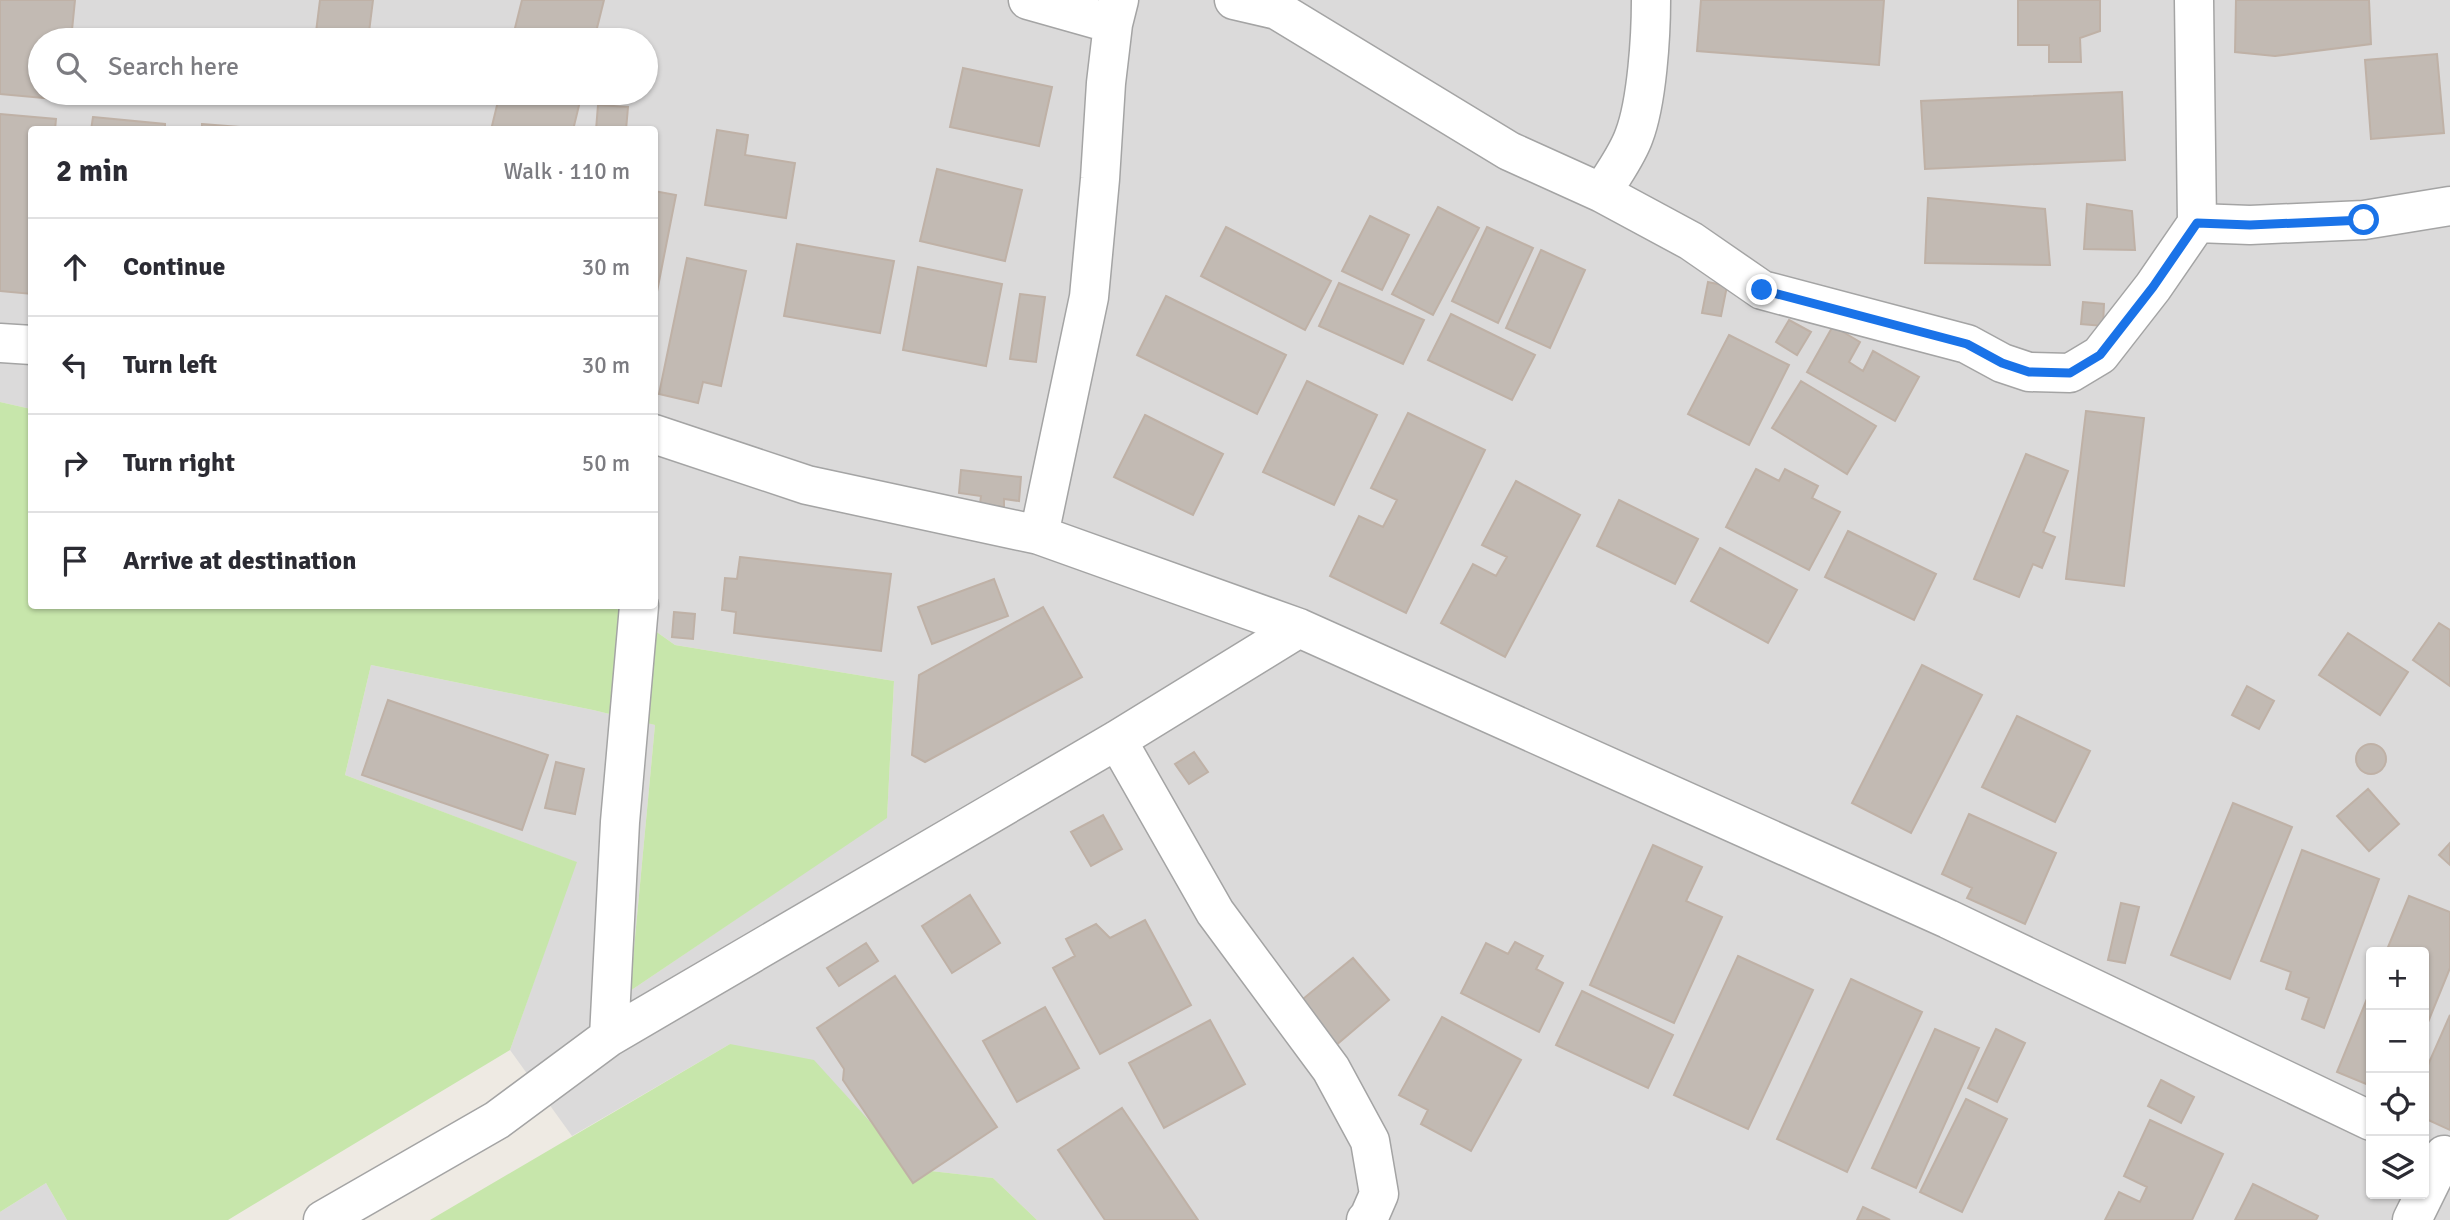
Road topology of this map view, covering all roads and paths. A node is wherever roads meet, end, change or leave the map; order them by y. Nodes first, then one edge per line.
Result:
1 (1028, 0) edge
2 (1234, 0) edge
3 (1651, 0) edge
4 (2194, 0) edge
5 (1116, 12) edge
6 (1602, 193) junction
7 (2450, 206) edge
8 (2197, 223) junction
9 (0, 343) edge
10 (28, 345) edge
11 (658, 435) edge
12 (1039, 535) junction
13 (639, 609) edge
14 (1299, 628) junction
15 (1117, 740) junction
16 (609, 1037) junction
17 (2366, 1119) edge
18 (2439, 1153) edge
19 (323, 1220) edge
20 (1366, 1220) edge
21 (2412, 1220) edge

1 - 5 street
2 - 6 street
3 - 6 street
4 - 8 street
5 - 12 street
6 - 8 street
7 - 8 street
9 - 10 street
11 - 12 street
12 - 14 street
13 - 16 street
14 - 15 street
14 - 17 street
15 - 16 street
15 - 20 street
16 - 19 street
18 - 21 street

